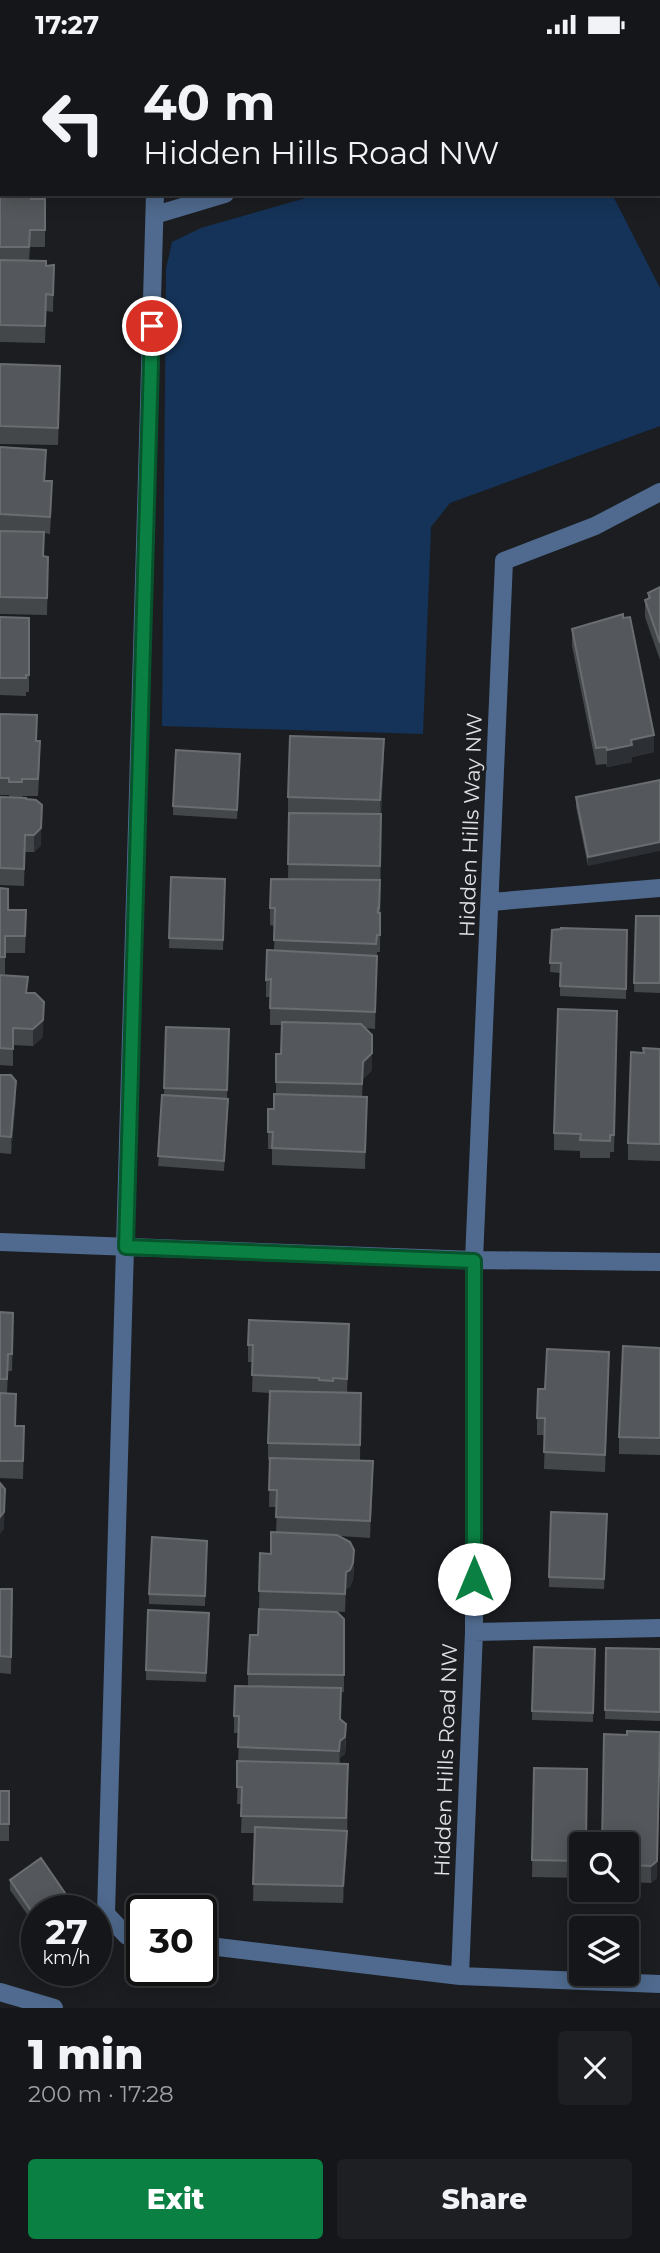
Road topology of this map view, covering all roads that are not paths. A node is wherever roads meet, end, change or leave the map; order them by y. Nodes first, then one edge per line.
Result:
1 (155, 196) edge
2 (218, 196) edge
3 (155, 215) junction
4 (660, 492) edge
5 (660, 888) edge
6 (491, 902) junction
7 (0, 1242) edge
8 (126, 1247) junction
9 (474, 1261) junction
10 (660, 1262) edge
11 (660, 1628) edge
12 (474, 1632) junction
13 (126, 1935) edge
14 (217, 1947) edge
15 (460, 1976) junction
16 (660, 1984) edge
17 (0, 1992) edge
18 (54, 2008) edge

1 - 3 street
2 - 3 street
3 - 8 street
4 - 6 street, Hidden Hills Way NW
5 - 6 street
6 - 9 street, Hidden Hills Way NW
7 - 8 street
8 - 9 street
8 - 13 street
9 - 10 street
9 - 12 street, Hidden Hills Road NW
11 - 12 street
12 - 15 street, Hidden Hills Road NW
14 - 15 street
15 - 16 street
17 - 18 street

